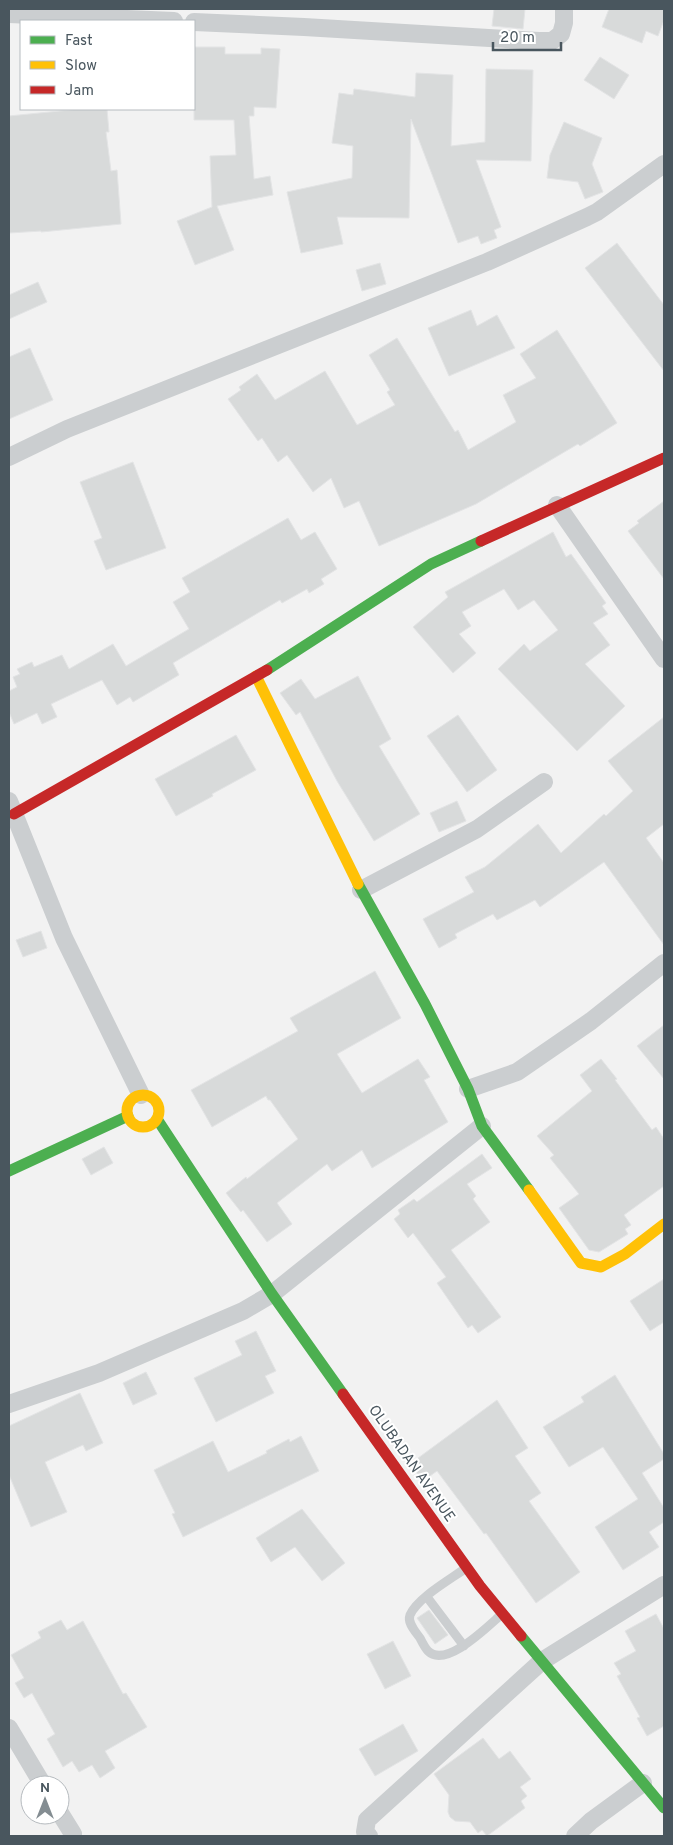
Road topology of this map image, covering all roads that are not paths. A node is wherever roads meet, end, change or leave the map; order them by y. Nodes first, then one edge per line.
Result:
1 (564, 9) edge
2 (9, 14) edge
3 (150, 20) edge
4 (195, 22) edge
5 (664, 164) edge
6 (9, 457) edge
7 (664, 458) edge
8 (557, 505) junction
9 (664, 659) edge
10 (256, 676) junction
11 (544, 782) dead end
12 (12, 808) edge
13 (361, 890) junction
14 (664, 963) edge
15 (468, 1089) junction
16 (141, 1095) junction
17 (128, 1116) junction
18 (158, 1119) junction
19 (482, 1126) junction
20 (9, 1171) edge
21 (664, 1224) edge
22 (272, 1294) junction
23 (9, 1404) edge
24 (466, 1568) junction
25 (664, 1585) edge
26 (426, 1597) junction
27 (503, 1614) junction
28 (464, 1646) junction
29 (542, 1661) junction
30 (9, 1728) edge
31 (37, 1775) edge
32 (643, 1782) junction
33 (664, 1808) edge
34 (67, 1825) edge
35 (73, 1834) dead end
36 (368, 1836) edge
37 (576, 1836) edge

1 - 4 street
2 - 3 street
5 - 6 street
7 - 8 street
8 - 9 street
8 - 10 street
10 - 12 street
10 - 13 street
11 - 13 street
12 - 16 street
13 - 15 street
14 - 15 street
15 - 19 street
16 - 17 street
16 - 18 street
17 - 18 street
17 - 20 street
18 - 22 street, OLUBADAN AVENUE
19 - 21 street
19 - 22 street
22 - 23 street
22 - 24 street, OLUBADAN AVENUE
24 - 26 lane
24 - 27 street, OLUBADAN AVENUE
25 - 29 street
26 - 28 lane
26 - 28 lane
27 - 28 lane
27 - 29 street, OLUBADAN AVENUE
29 - 32 street, OLUBADAN AVENUE
29 - 36 street
30 - 31 street
32 - 33 street, OLUBADAN AVENUE
32 - 37 street
34 - 35 street

